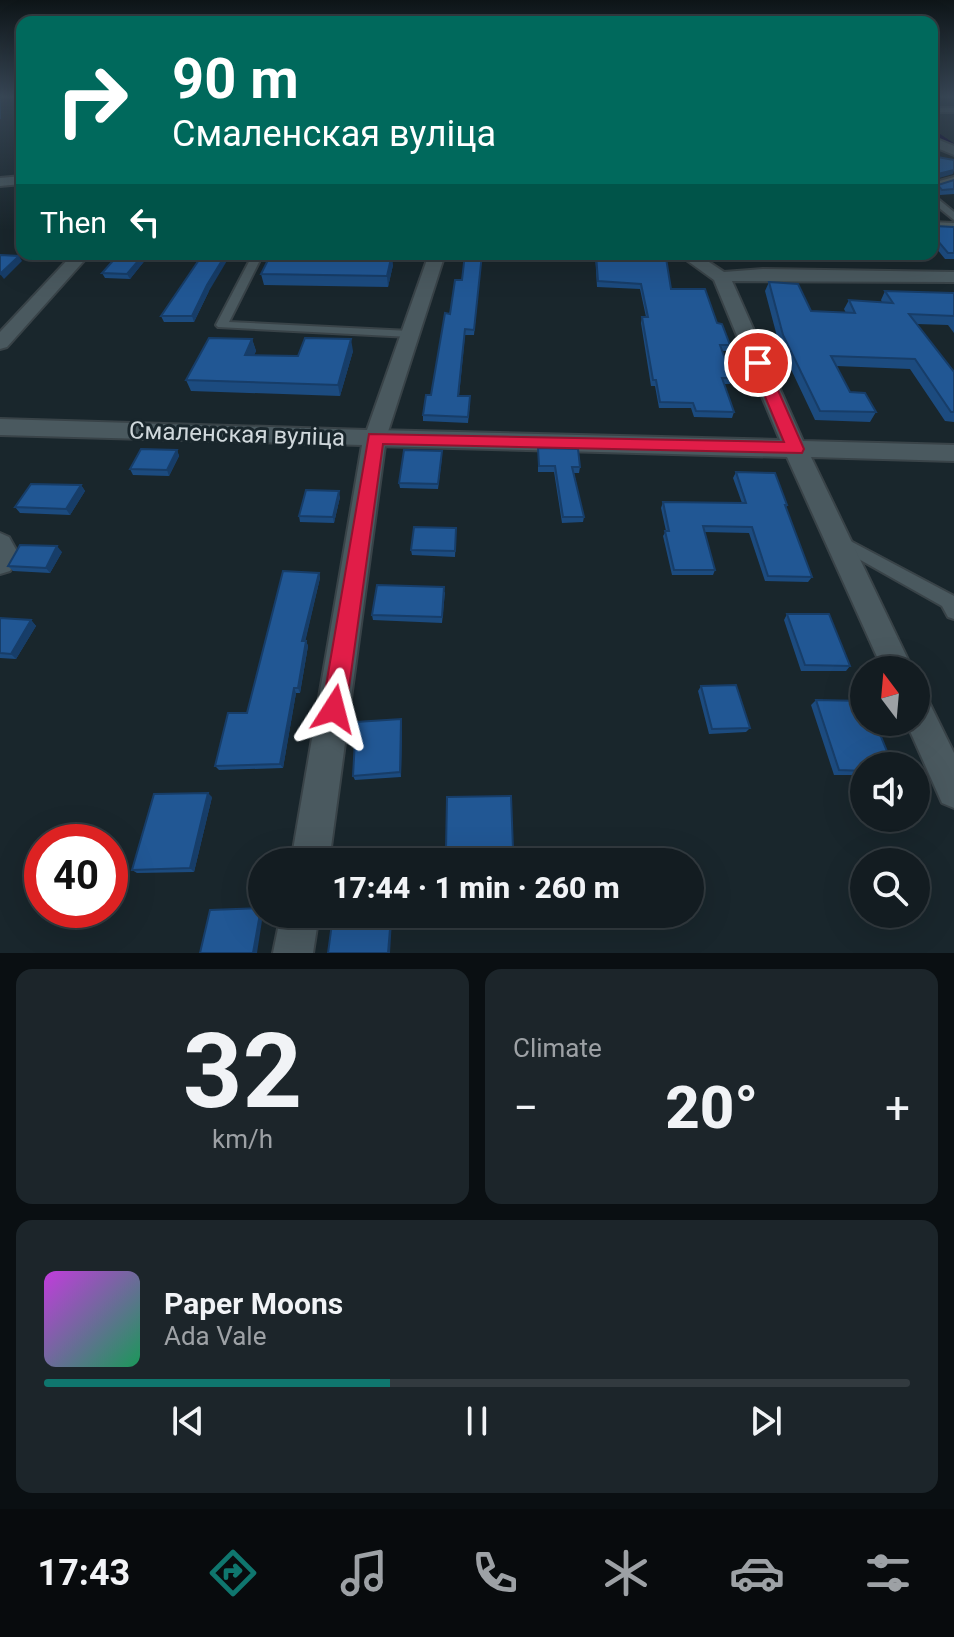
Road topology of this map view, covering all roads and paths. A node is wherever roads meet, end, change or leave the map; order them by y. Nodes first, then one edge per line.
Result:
1 (938, 202) edge
2 (954, 217) edge
3 (76, 260) edge
4 (255, 260) edge
5 (435, 260) edge
6 (695, 260) edge
7 (721, 277) junction
8 (954, 277) edge
9 (410, 334) junction
10 (0, 343) edge
11 (0, 427) edge
12 (375, 438) junction
13 (795, 449) junction
14 (947, 455) edge
15 (839, 541) junction
16 (0, 544) edge
17 (0, 563) edge
18 (954, 612) edge
19 (892, 656) edge
20 (929, 736) edge
21 (954, 791) edge
22 (312, 848) edge
23 (297, 928) edge
24 (293, 953) edge

1 - 2 lane
3 - 10 street
4 - 9 lane
5 - 9 street
6 - 7 street
7 - 8 street
7 - 13 street
9 - 12 street
11 - 12 street, Смаленская вуліца
12 - 13 street, Смаленская вуліца
12 - 22 street
13 - 14 street, Смаленская вуліца
13 - 15 street
15 - 18 lane
15 - 19 street
16 - 17 street
20 - 21 street
23 - 24 street

